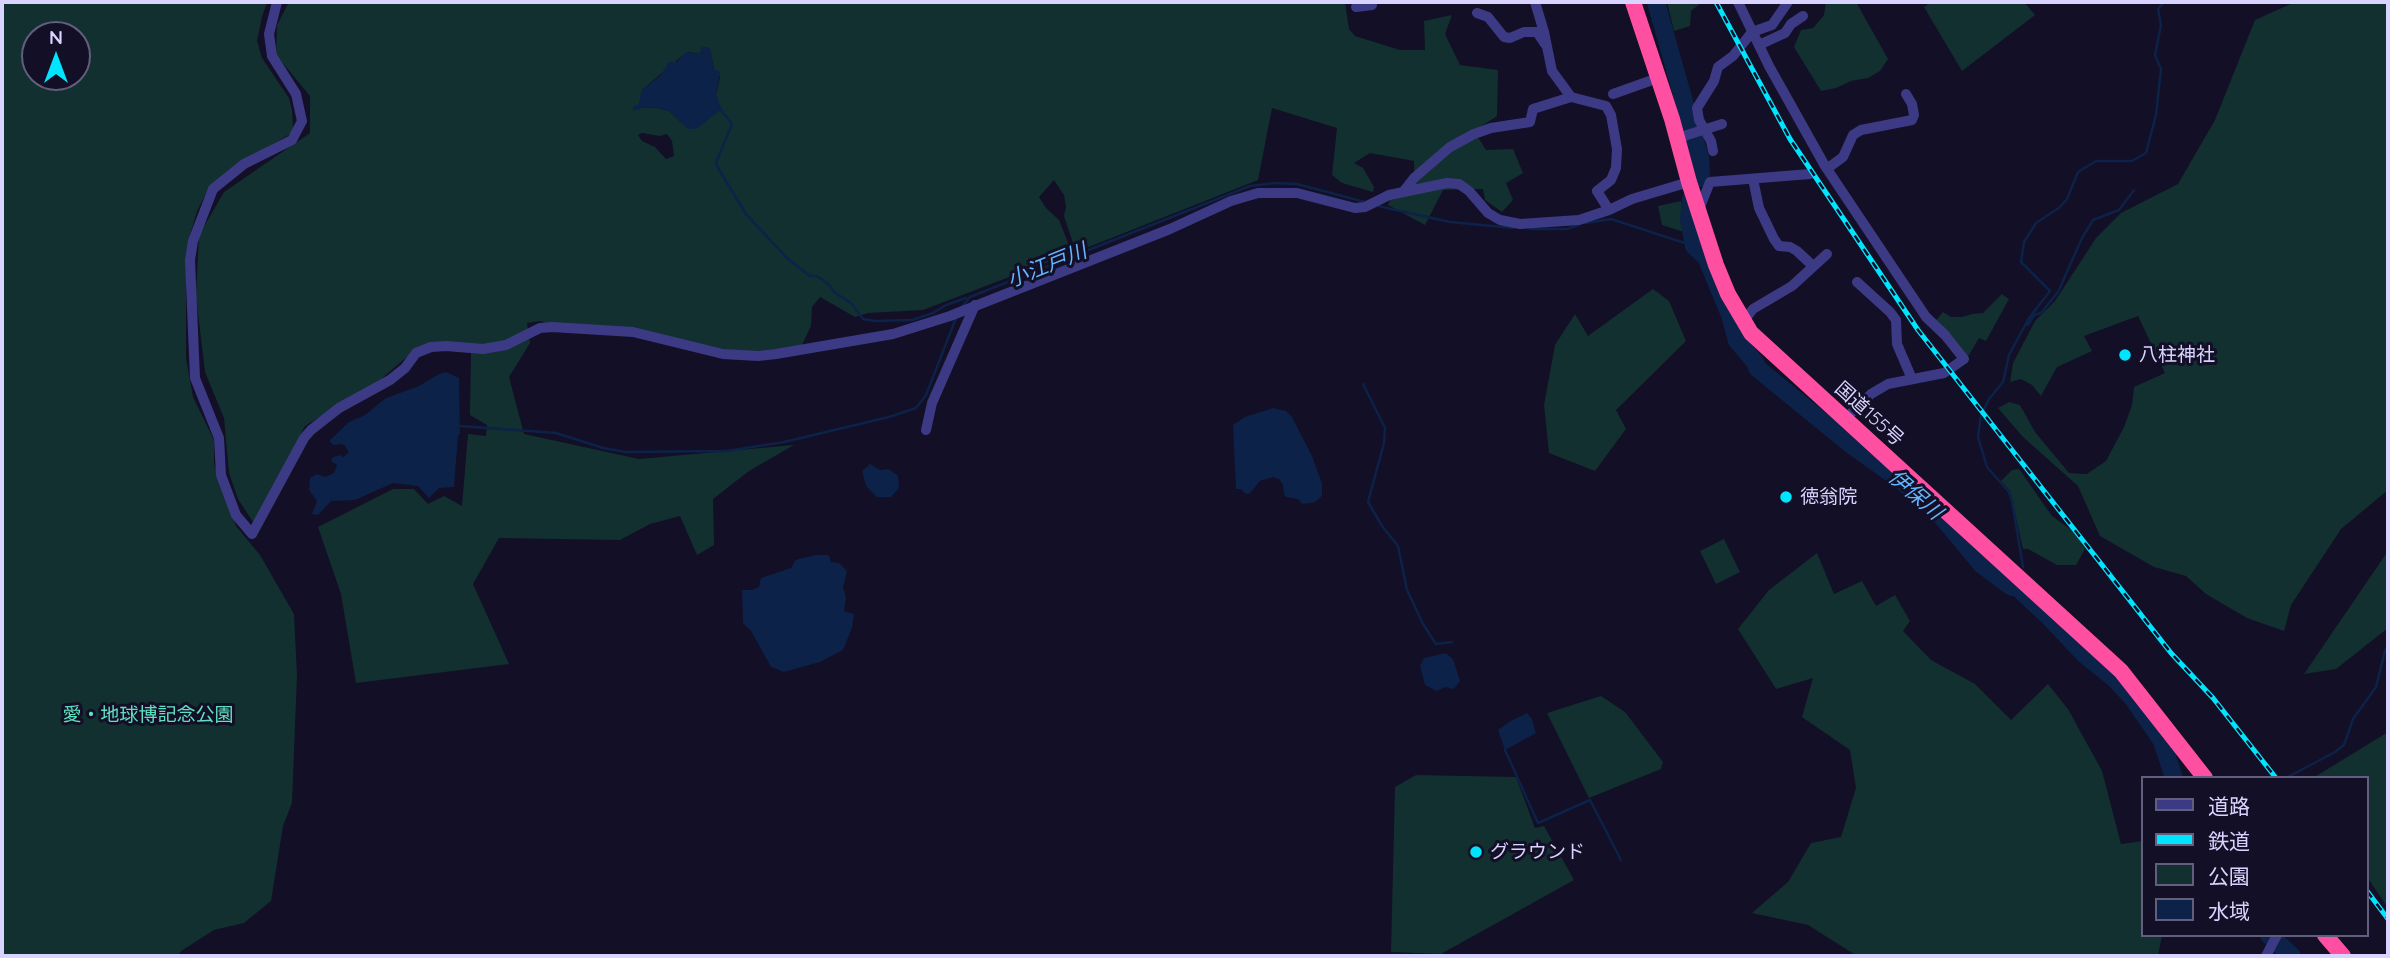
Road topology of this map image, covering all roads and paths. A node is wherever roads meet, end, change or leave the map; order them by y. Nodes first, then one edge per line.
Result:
1 (277, 2) edge
2 (1371, 2) edge
3 (1535, 2) edge
4 (1633, 2) edge
5 (1738, 2) edge
6 (1788, 2) edge
7 (1356, 7) dead end
8 (1477, 13) dead end
9 (1803, 16) dead end
10 (1752, 32) junction
11 (1546, 46) junction
12 (1759, 46) junction
13 (1658, 78) junction
14 (1613, 94) dead end
15 (1906, 94) dead end
16 (1572, 97) junction
17 (1722, 124) dead end
18 (1691, 134) junction
19 (1713, 151) dead end
20 (1828, 169) junction
21 (1810, 174) dead end
22 (1753, 179) junction
23 (1689, 182) junction
24 (1403, 192) junction
25 (1609, 210) junction
26 (1698, 212) junction
27 (1827, 254) dead end
28 (1813, 266) junction
29 (1857, 282) dead end
30 (971, 307) junction
31 (1743, 322) junction
32 (1912, 379) junction
33 (1844, 420) junction
34 (926, 430) dead end
35 (2203, 776) edge
36 (2327, 937) edge
37 (2343, 956) edge

1 - 30 street
2 - 7 street
3 - 11 street
4 - 13 highway, 国道155号
5 - 10 street
6 - 10 street
8 - 11 street
9 - 12 street
10 - 12 street
10 - 18 street
11 - 16 street
12 - 20 street
13 - 14 street
13 - 18 highway, 国道155号
15 - 20 street
16 - 24 street
16 - 25 street
17 - 18 street
18 - 19 street
18 - 23 highway, 国道155号
20 - 32 street
21 - 22 street
22 - 26 street
22 - 28 street
23 - 25 street
23 - 26 highway, 国道155号
24 - 25 street
24 - 30 street
26 - 31 highway, 国道155号
27 - 28 street
28 - 31 street
29 - 32 street
30 - 34 street
31 - 33 highway, 国道155号
32 - 33 street
33 - 35 highway, 国道155号
36 - 37 highway

